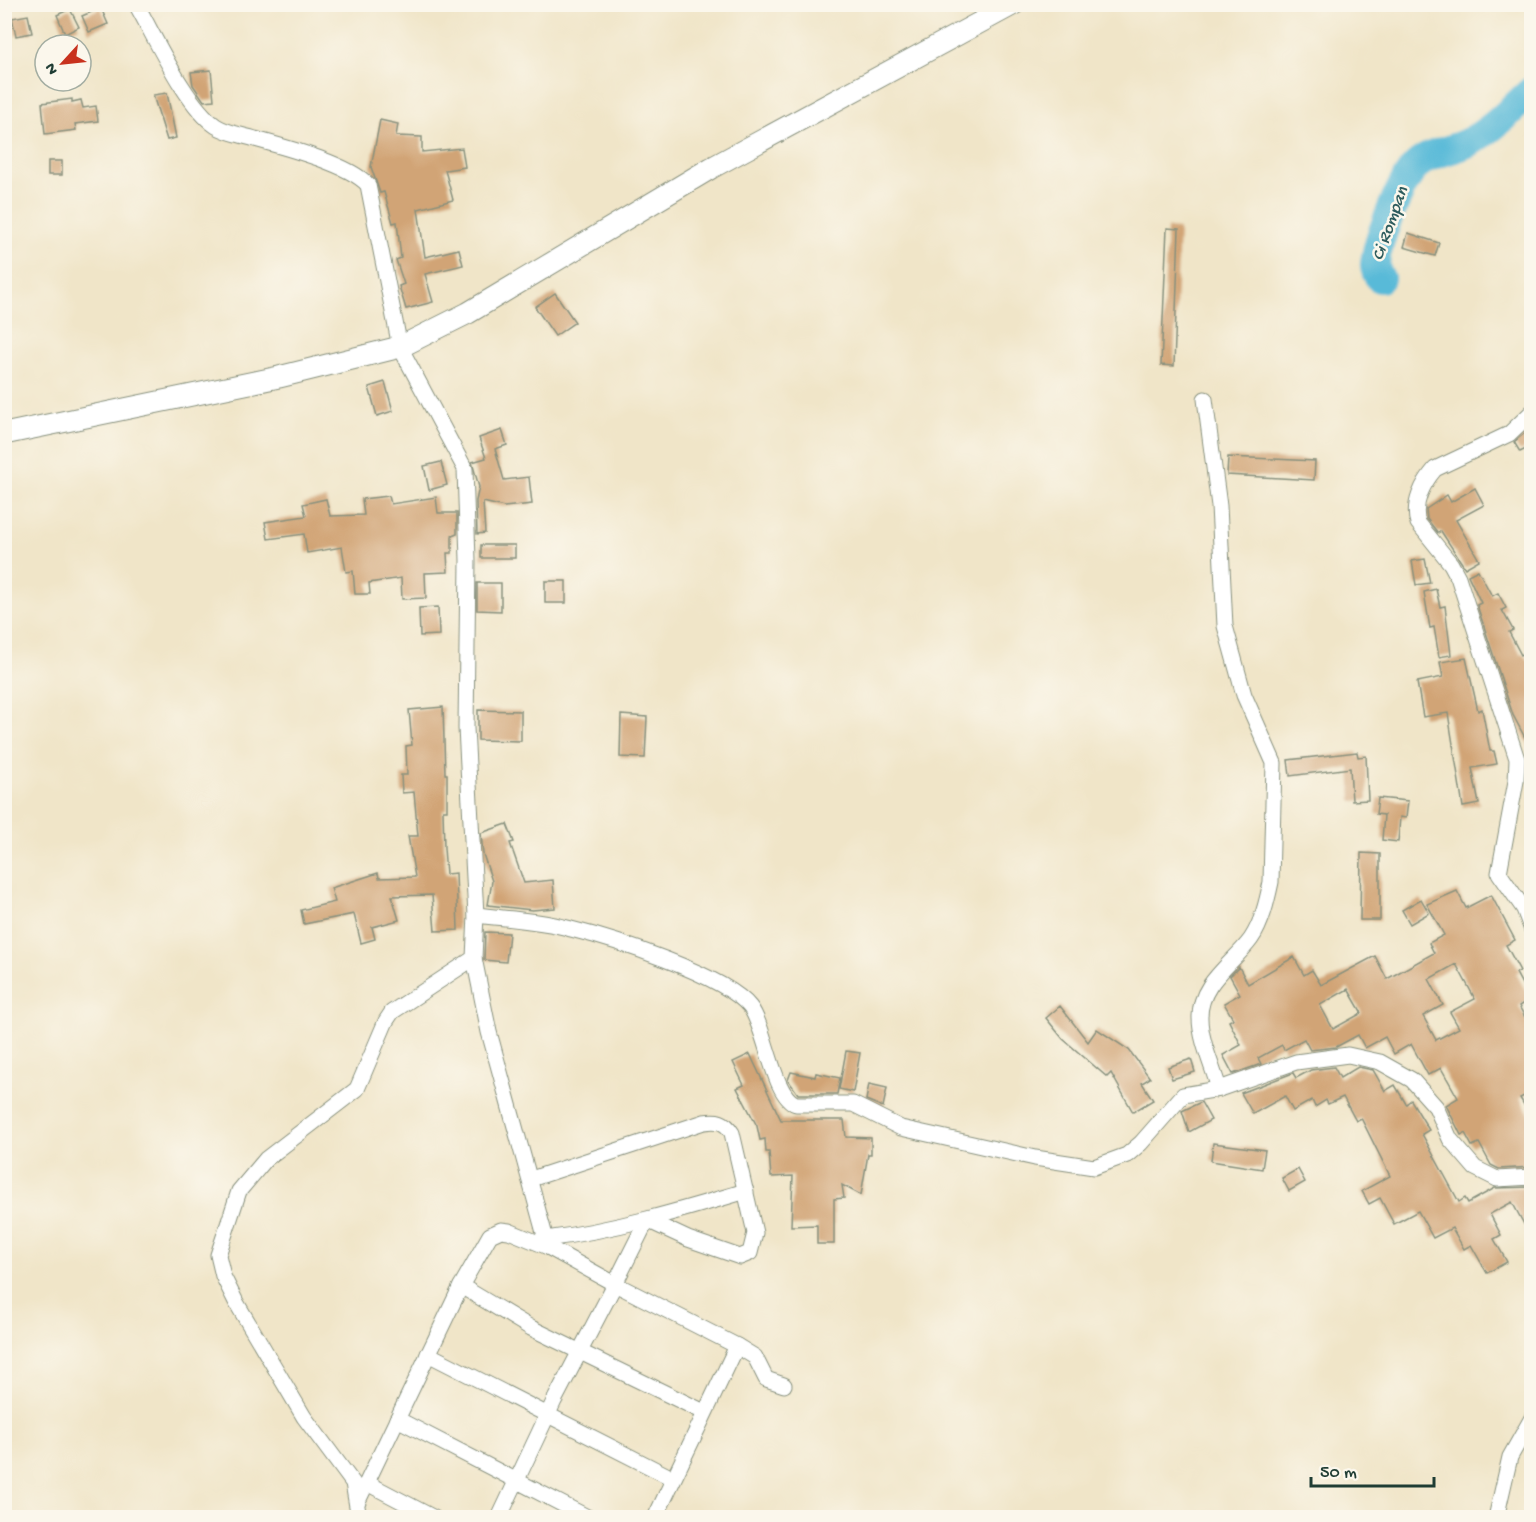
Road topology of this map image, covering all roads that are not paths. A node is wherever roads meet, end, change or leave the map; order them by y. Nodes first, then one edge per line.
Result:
1 (136, 4) edge
2 (1014, 4) edge
3 (400, 346) junction
4 (1205, 399) dead end
5 (1532, 412) edge
6 (4, 434) edge
7 (1528, 907) edge
8 (476, 915) junction
9 (1532, 930) edge
10 (474, 958) junction
11 (1219, 1089) junction
12 (1532, 1177) edge
13 (531, 1179) junction
14 (746, 1191) junction
15 (647, 1220) junction
16 (547, 1243) junction
17 (615, 1284) junction
18 (460, 1286) junction
19 (737, 1346) junction
20 (580, 1352) junction
21 (428, 1354) junction
22 (784, 1385) dead end
23 (705, 1412) junction
24 (549, 1416) junction
25 (1532, 1418) edge
26 (397, 1419) junction
27 (672, 1478) junction
28 (517, 1482) junction
29 (367, 1484) junction
30 (358, 1501) junction
31 (359, 1518) edge
32 (434, 1518) edge
33 (499, 1518) edge
34 (589, 1518) edge
35 (655, 1518) edge
36 (1496, 1518) edge

1 - 3 street
2 - 3 street
3 - 6 street
3 - 8 street
4 - 11 street
5 - 7 street
7 - 9 street
8 - 10 street
8 - 11 street
10 - 13 street
10 - 30 street
11 - 12 street
13 - 14 street
13 - 16 street
14 - 15 street
14 - 15 street
15 - 16 street
15 - 17 street
16 - 17 street
16 - 18 street
17 - 19 street
17 - 20 street
18 - 20 street
18 - 21 street
19 - 22 street
19 - 23 street
20 - 23 street
20 - 24 street
21 - 24 street
21 - 26 street
23 - 27 street
24 - 27 street
24 - 28 street
25 - 36 street
26 - 28 street
26 - 29 street
27 - 35 street
28 - 33 street
28 - 34 street
29 - 30 street
29 - 32 street
30 - 31 street

